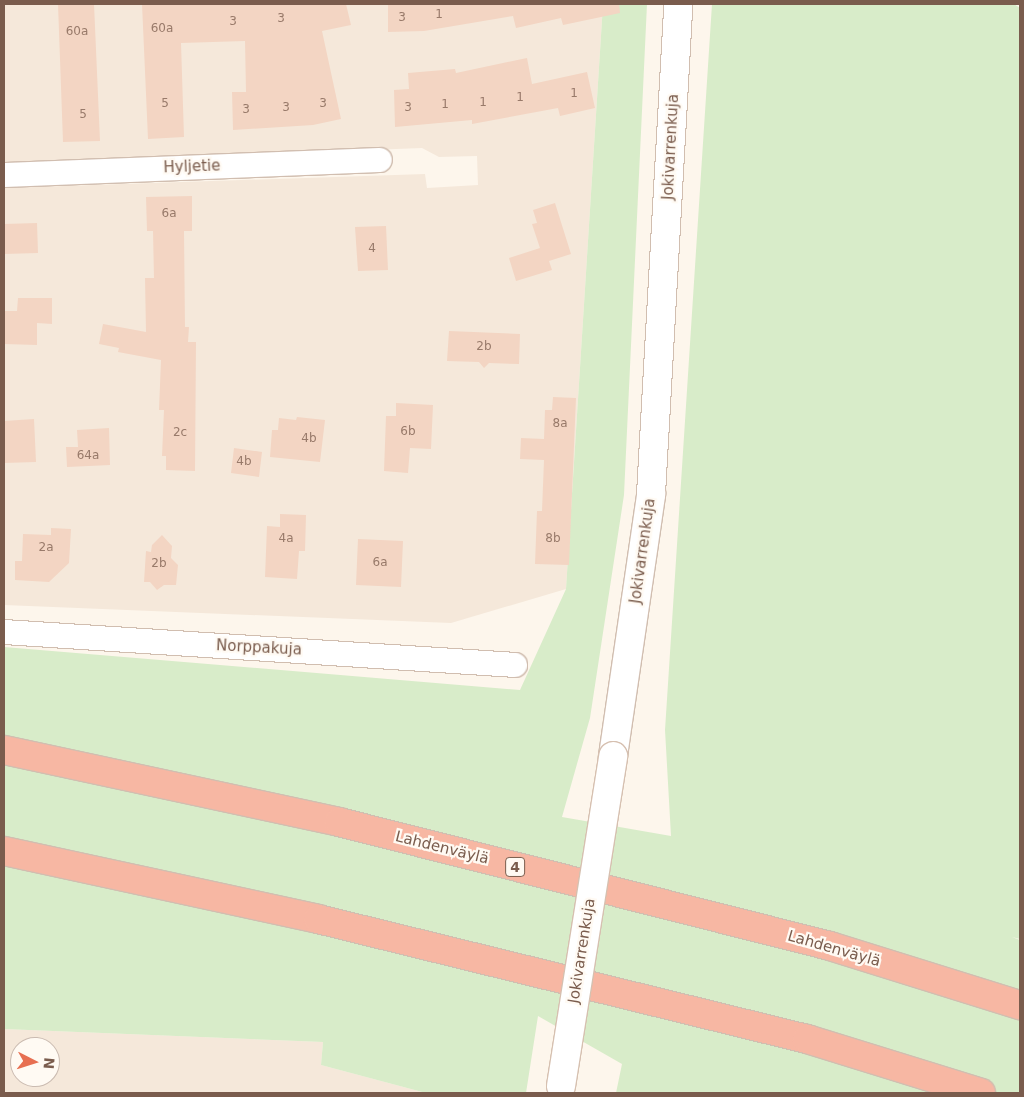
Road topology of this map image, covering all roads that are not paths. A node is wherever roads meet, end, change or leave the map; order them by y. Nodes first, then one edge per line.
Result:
1 (678, 4) edge
2 (380, 160) dead end
3 (4, 175) edge
4 (4, 632) edge
5 (515, 665) dead end
6 (4, 750) edge
7 (4, 851) edge
8 (1020, 1005) edge
9 (561, 1090) edge
10 (981, 1093) edge

1 - 9 street, Jokivarrenkuja, bridge
2 - 3 street, Hyljetie
4 - 5 street, Norppakuja
6 - 8 highway, Lahdenväylä / 4
7 - 10 highway

